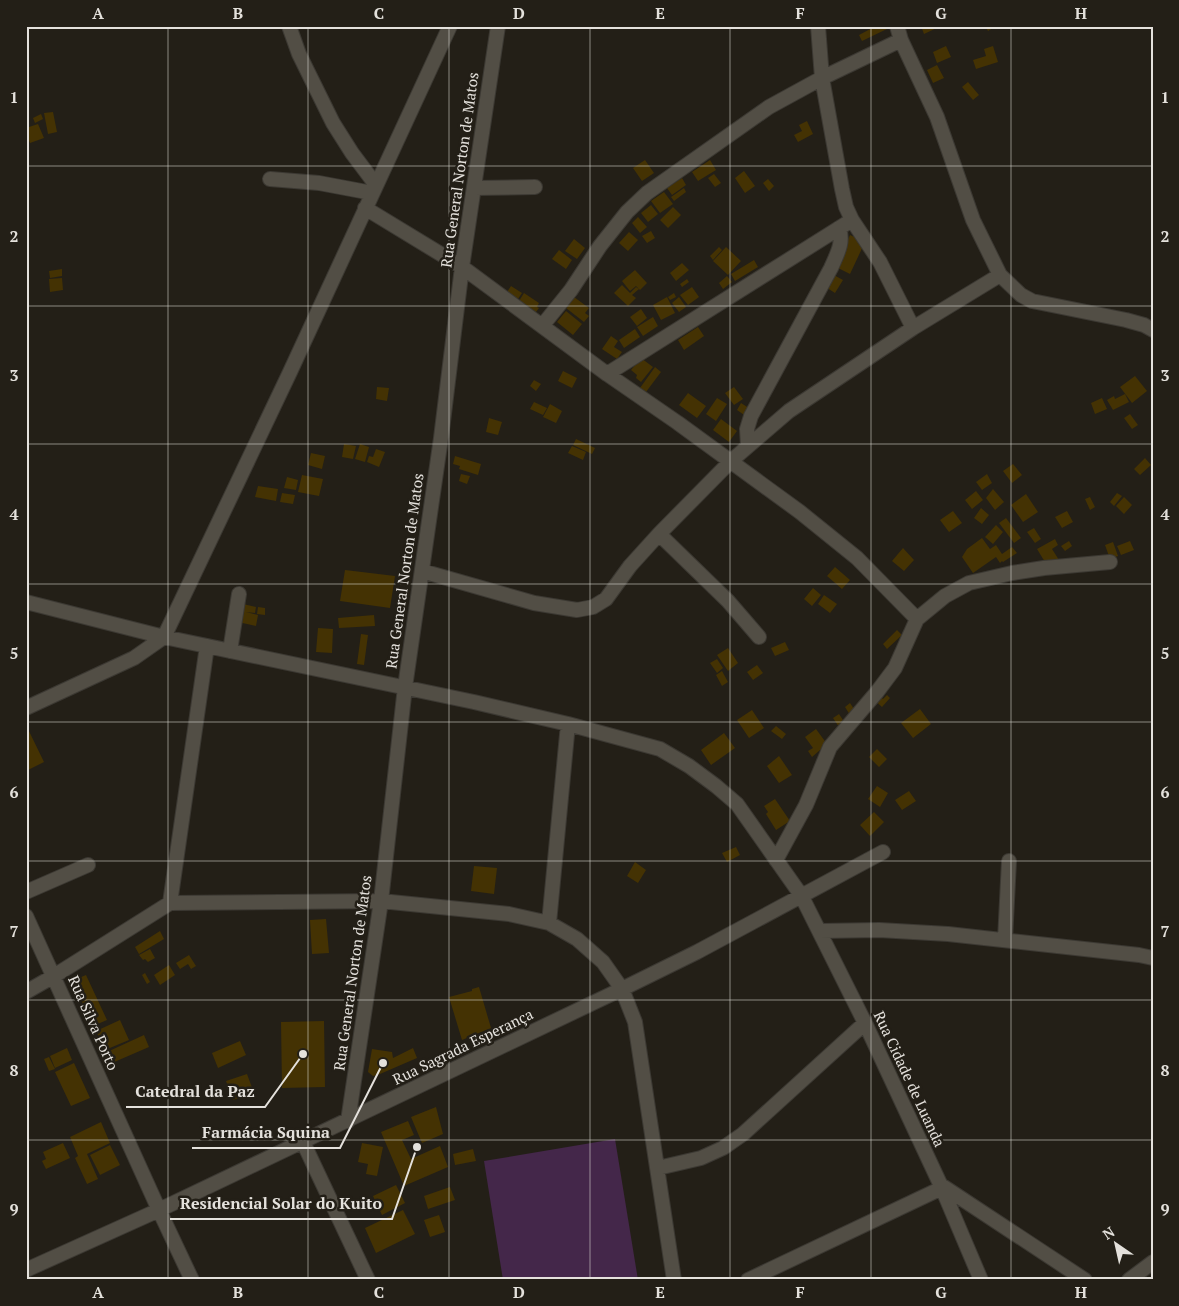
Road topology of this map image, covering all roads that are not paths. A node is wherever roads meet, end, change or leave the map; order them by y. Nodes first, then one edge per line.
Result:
1 (289, 26) edge
2 (450, 26) edge
3 (498, 26) edge
4 (818, 26) edge
5 (899, 33) edge
6 (822, 78) junction
7 (270, 179) dead end
8 (534, 187) dead end
9 (474, 188) junction
10 (374, 189) junction
11 (365, 208) junction
12 (852, 220) junction
13 (839, 228) junction
14 (462, 267) junction
15 (1000, 275) junction
16 (542, 326) junction
17 (913, 328) junction
18 (1153, 330) edge
19 (607, 374) junction
20 (748, 446) junction
21 (731, 462) junction
22 (659, 534) junction
23 (1110, 562) dead end
24 (422, 571) junction
25 (239, 594) dead end
26 (26, 602) edge
27 (918, 619) junction
28 (164, 637) junction
29 (759, 637) dead end
30 (206, 646) junction
31 (230, 651) junction
32 (405, 687) junction
33 (26, 708) edge
34 (568, 724) junction
35 (883, 852) dead end
36 (776, 860) junction
37 (1009, 861) dead end
38 (88, 865) dead end
39 (26, 892) edge
40 (800, 895) junction
41 (381, 901) junction
42 (170, 903) junction
43 (26, 916) edge
44 (549, 923) junction
45 (820, 932) junction
46 (1005, 940) junction
47 (1153, 958) edge
48 (54, 976) junction
49 (622, 989) junction
50 (26, 992) edge
51 (865, 1023) junction
52 (348, 1121) junction
53 (304, 1142) junction
54 (658, 1168) junction
55 (942, 1188) junction
56 (159, 1210) junction
57 (1153, 1262) edge
58 (26, 1270) edge
59 (192, 1280) edge
60 (368, 1280) edge
61 (674, 1280) edge
62 (748, 1280) edge
63 (981, 1280) edge
64 (1085, 1280) edge
65 (1129, 1280) edge

1 - 10 street
2 - 10 street
3 - 9 street, Rua General Norton de Matos
4 - 6 street
5 - 6 street
5 - 15 street
6 - 12 street
6 - 16 street
7 - 10 street
8 - 9 street
9 - 14 street, Rua General Norton de Matos
10 - 11 street
11 - 14 street
11 - 28 street
12 - 13 street
12 - 17 street
13 - 19 street
13 - 20 street
14 - 16 street
14 - 24 street, Rua General Norton de Matos
15 - 17 street
15 - 18 street
16 - 19 street
17 - 20 street
19 - 21 street
20 - 21 street
21 - 22 street
21 - 27 street
22 - 24 street
22 - 29 street
23 - 27 street
24 - 32 street, Rua General Norton de Matos
25 - 31 street
26 - 28 street, Rua Cidade de Luanda
27 - 36 street
28 - 30 street, Rua Cidade de Luanda
28 - 33 street
30 - 31 street, Rua Cidade de Luanda
30 - 42 street
31 - 32 street, Rua Cidade de Luanda
32 - 34 street, Rua Cidade de Luanda
32 - 41 street, Rua General Norton de Matos
34 - 36 street, Rua Cidade de Luanda
34 - 44 street
35 - 40 street, Rua Sagrada Esperança
36 - 40 street, Rua Cidade de Luanda
37 - 46 street
38 - 39 street
40 - 45 street, Rua Cidade de Luanda
40 - 49 street, Rua Sagrada Esperança
41 - 42 street
41 - 44 street
41 - 52 street, Rua General Norton de Matos
42 - 48 street
43 - 48 street, Rua Silva Porto
44 - 49 street
45 - 46 street
45 - 51 street, Rua Cidade de Luanda
46 - 47 street
48 - 50 street
48 - 56 street, Rua Silva Porto
49 - 52 street, Rua Sagrada Esperança
49 - 54 street
51 - 54 street
51 - 55 street, Rua Cidade de Luanda
52 - 53 street, Rua Sagrada Esperança
53 - 56 street, Rua Sagrada Esperança
53 - 60 street
54 - 61 street
55 - 62 street
55 - 63 street, Rua Cidade de Luanda
55 - 64 street
56 - 58 street, Rua Sagrada Esperança
56 - 59 street, Rua Silva Porto
57 - 65 street

